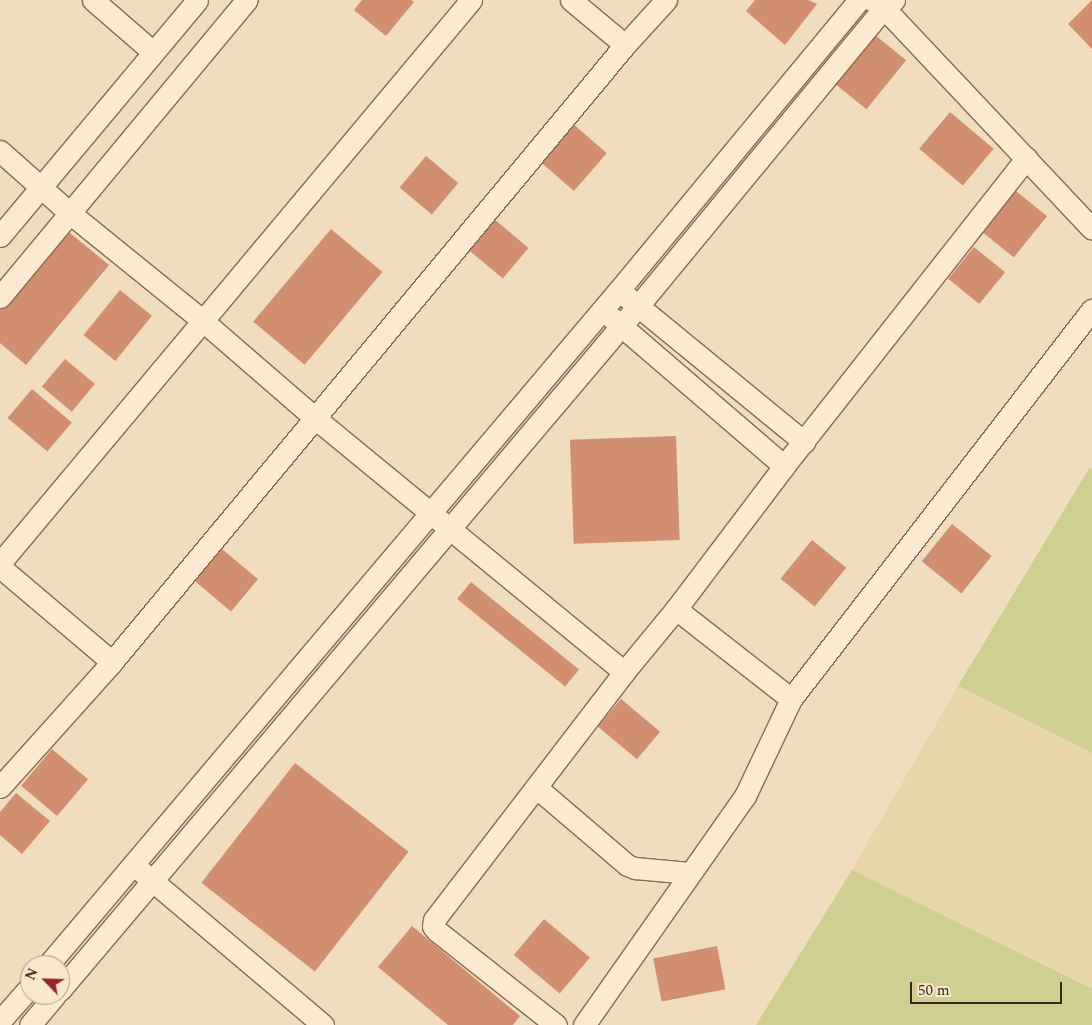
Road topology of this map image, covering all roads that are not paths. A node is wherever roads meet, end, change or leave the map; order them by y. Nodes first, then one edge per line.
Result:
1 (93, 0) edge
2 (197, 0) edge
3 (247, 0) edge
4 (471, 0) edge
5 (570, 0) edge
6 (666, 0) edge
7 (859, 0) edge
8 (883, 3) edge
9 (625, 46) junction
10 (153, 52) junction
11 (0, 151) edge
12 (1026, 158) junction
13 (41, 187) junction
14 (71, 214) junction
15 (1092, 229) edge
16 (0, 236) edge
17 (619, 290) junction
18 (0, 297) edge
19 (638, 306) junction
20 (602, 310) junction
21 (1092, 310) edge
22 (202, 321) junction
23 (622, 326) junction
24 (315, 418) junction
25 (804, 442) junction
26 (784, 466) junction
27 (430, 513) junction
28 (450, 528) junction
29 (0, 563) edge
30 (0, 567) edge
31 (676, 609) junction
32 (112, 662) junction
33 (624, 672) junction
34 (791, 699) junction
35 (0, 788) edge
36 (537, 788) junction
37 (132, 865) junction
38 (690, 873) junction
39 (152, 879) junction
40 (56, 955) edge
41 (70, 978) edge
42 (20, 998) edge
43 (29, 1005) edge
44 (49, 1005) edge
45 (0, 1021) edge
46 (37, 1023) edge
47 (323, 1025) edge
48 (556, 1025) edge
49 (584, 1025) edge

1 - 10 street
2 - 10 street
3 - 14 street
4 - 22 street
5 - 9 street
6 - 9 street
7 - 17 street
8 - 12 street
8 - 19 street
9 - 24 street
10 - 13 street
11 - 13 street
12 - 15 street
12 - 25 street
13 - 14 street
13 - 16 street
14 - 18 street
14 - 22 street
17 - 19 street
17 - 20 street
19 - 23 street
19 - 25 street
20 - 23 street
20 - 27 street
21 - 34 street
22 - 24 street
22 - 29 street
23 - 26 street
23 - 28 street
24 - 27 street
24 - 32 street
25 - 26 street
26 - 31 street
27 - 28 street
27 - 37 street
28 - 33 street
28 - 39 street
30 - 32 street
31 - 33 street
31 - 34 street
32 - 35 street
33 - 36 street
34 - 38 street
36 - 38 street
36 - 48 street
37 - 39 street
37 - 40 street
38 - 49 street
39 - 41 street
39 - 47 street
42 - 45 street
43 - 46 street
44 - 46 street

